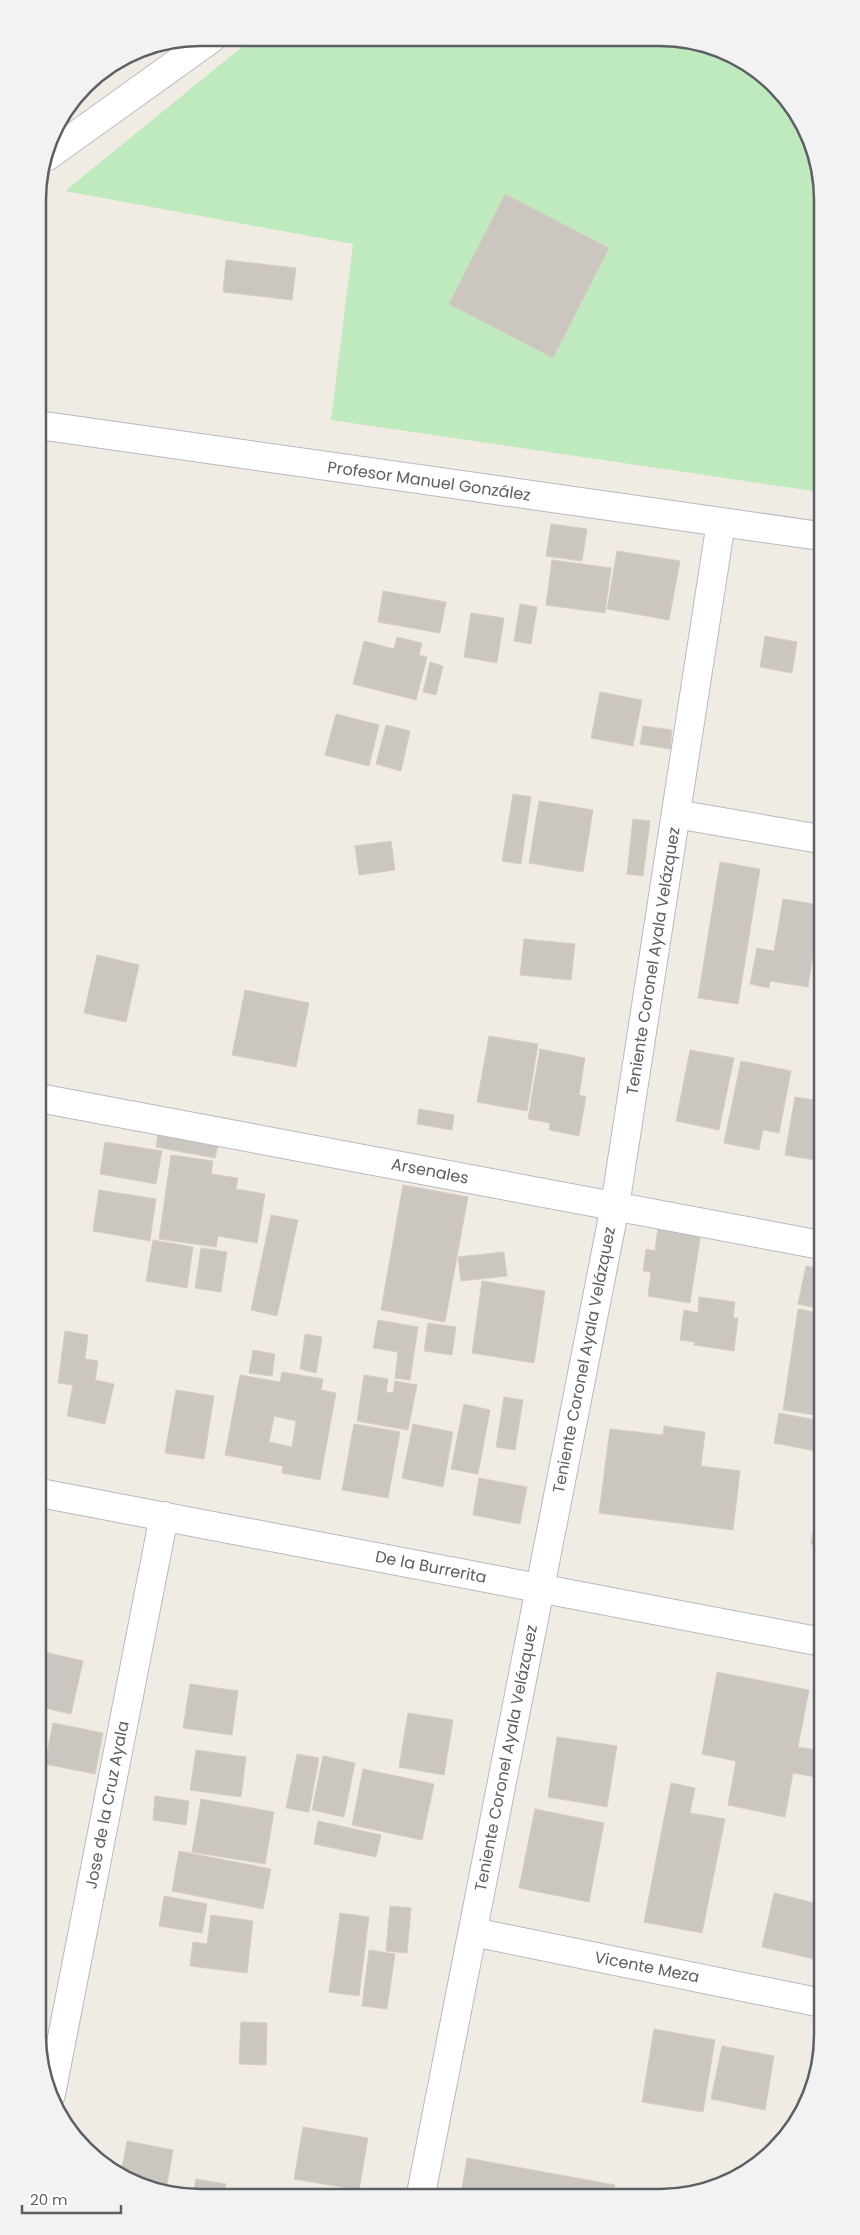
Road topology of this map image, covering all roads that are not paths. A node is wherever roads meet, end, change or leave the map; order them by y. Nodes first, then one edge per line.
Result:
1 (199, 47) edge
2 (54, 151) edge
3 (47, 426) edge
4 (720, 522) junction
5 (814, 535) edge
6 (676, 814) junction
7 (814, 838) edge
8 (47, 1099) edge
9 (615, 1206) junction
10 (813, 1244) edge
11 (46, 1494) edge
12 (164, 1516) junction
13 (539, 1588) junction
14 (813, 1640) edge
15 (473, 1932) junction
16 (813, 2000) edge
17 (53, 2082) edge
18 (422, 2189) edge

1 - 2 street
3 - 4 street, Profesor Manuel González
4 - 5 street, Profesor Manuel González
4 - 6 street, Teniente Coronel Ayala Velázquez
6 - 7 street
6 - 9 street, Teniente Coronel Ayala Velázquez
8 - 9 street, Arsenales
9 - 10 street, Arsenales
9 - 13 street, Teniente Coronel Ayala Velázquez
11 - 12 street, De la Burrerita
12 - 13 street, De la Burrerita
12 - 17 street, Jose de la Cruz Ayala
13 - 14 street, De la Burrerita
13 - 15 street, Teniente Coronel Ayala Velázquez
15 - 16 street, Vicente Meza
15 - 18 street, Teniente Coronel Ayala Velázquez

